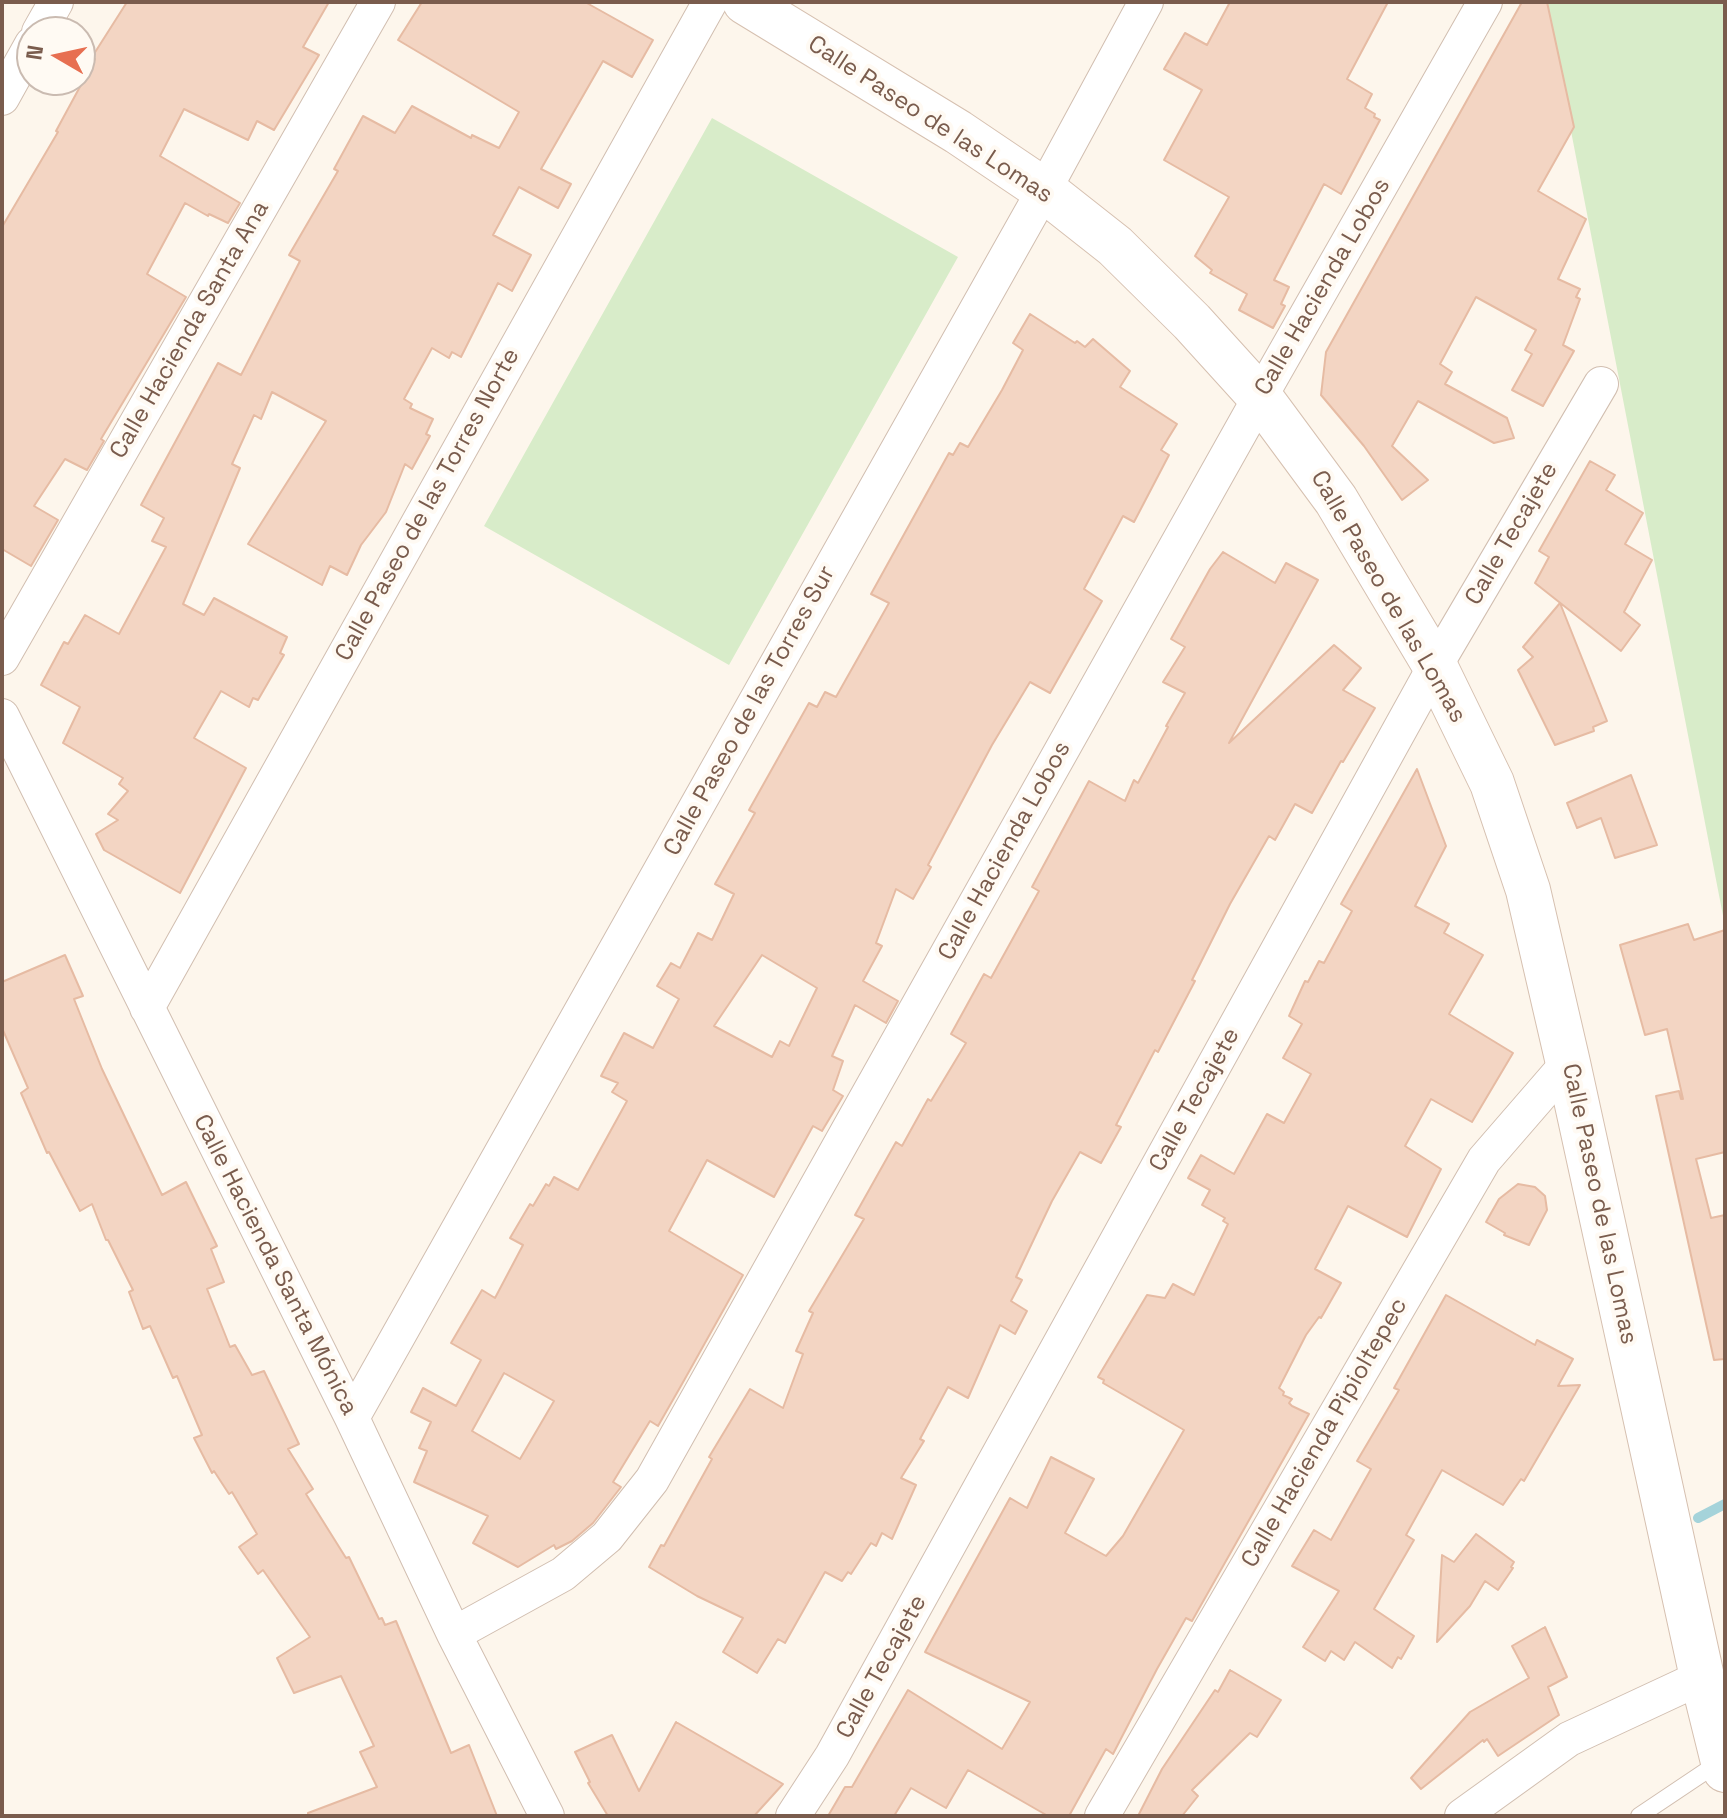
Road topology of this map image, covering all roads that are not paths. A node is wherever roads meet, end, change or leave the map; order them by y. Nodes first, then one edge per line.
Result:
1 (378, 2) edge
2 (710, 2) edge
3 (745, 2) edge
4 (1146, 2) edge
5 (1485, 2) edge
6 (16, 73) edge
7 (2, 98) edge
8 (1044, 190) junction
9 (1601, 384) dead end
10 (1260, 397) junction
11 (2, 658) edge
12 (1435, 666) junction
13 (2, 716) edge
14 (147, 1008) junction
15 (1568, 1063) junction
16 (352, 1418) junction
17 (454, 1634) junction
18 (1702, 1677) junction
19 (1724, 1765) edge
20 (547, 1816) edge
21 (793, 1816) edge
22 (1102, 1816) edge
23 (1462, 1816) edge
24 (1639, 1816) edge

1 - 11 street, Calle Hacienda Santa Ana
2 - 14 street, Calle Paseo de las Torres Norte
3 - 8 main road, Calle Paseo de las Lomas
4 - 8 street, Calle Paseo de las Torres Sur
5 - 10 street, Calle Hacienda Lobos
6 - 7 street
8 - 10 main road, Calle Paseo de las Lomas
8 - 16 street, Calle Paseo de las Torres Sur
9 - 12 street, Calle Tecajete
10 - 12 main road, Calle Paseo de las Lomas
10 - 17 street, Calle Hacienda Lobos
12 - 15 main road, Calle Paseo de las Lomas
12 - 21 street, Calle Tecajete
13 - 14 street, Calle Hacienda Santa Mónica
14 - 16 street, Calle Hacienda Santa Mónica
15 - 18 main road, Calle Paseo de las Lomas
15 - 22 street, Calle Hacienda Pipioltepec
16 - 17 street, Calle Hacienda Santa Mónica
17 - 20 street, Calle Hacienda Santa Mónica
18 - 19 main road, Calle Paseo de las Lomas
18 - 23 street
19 - 24 lane

